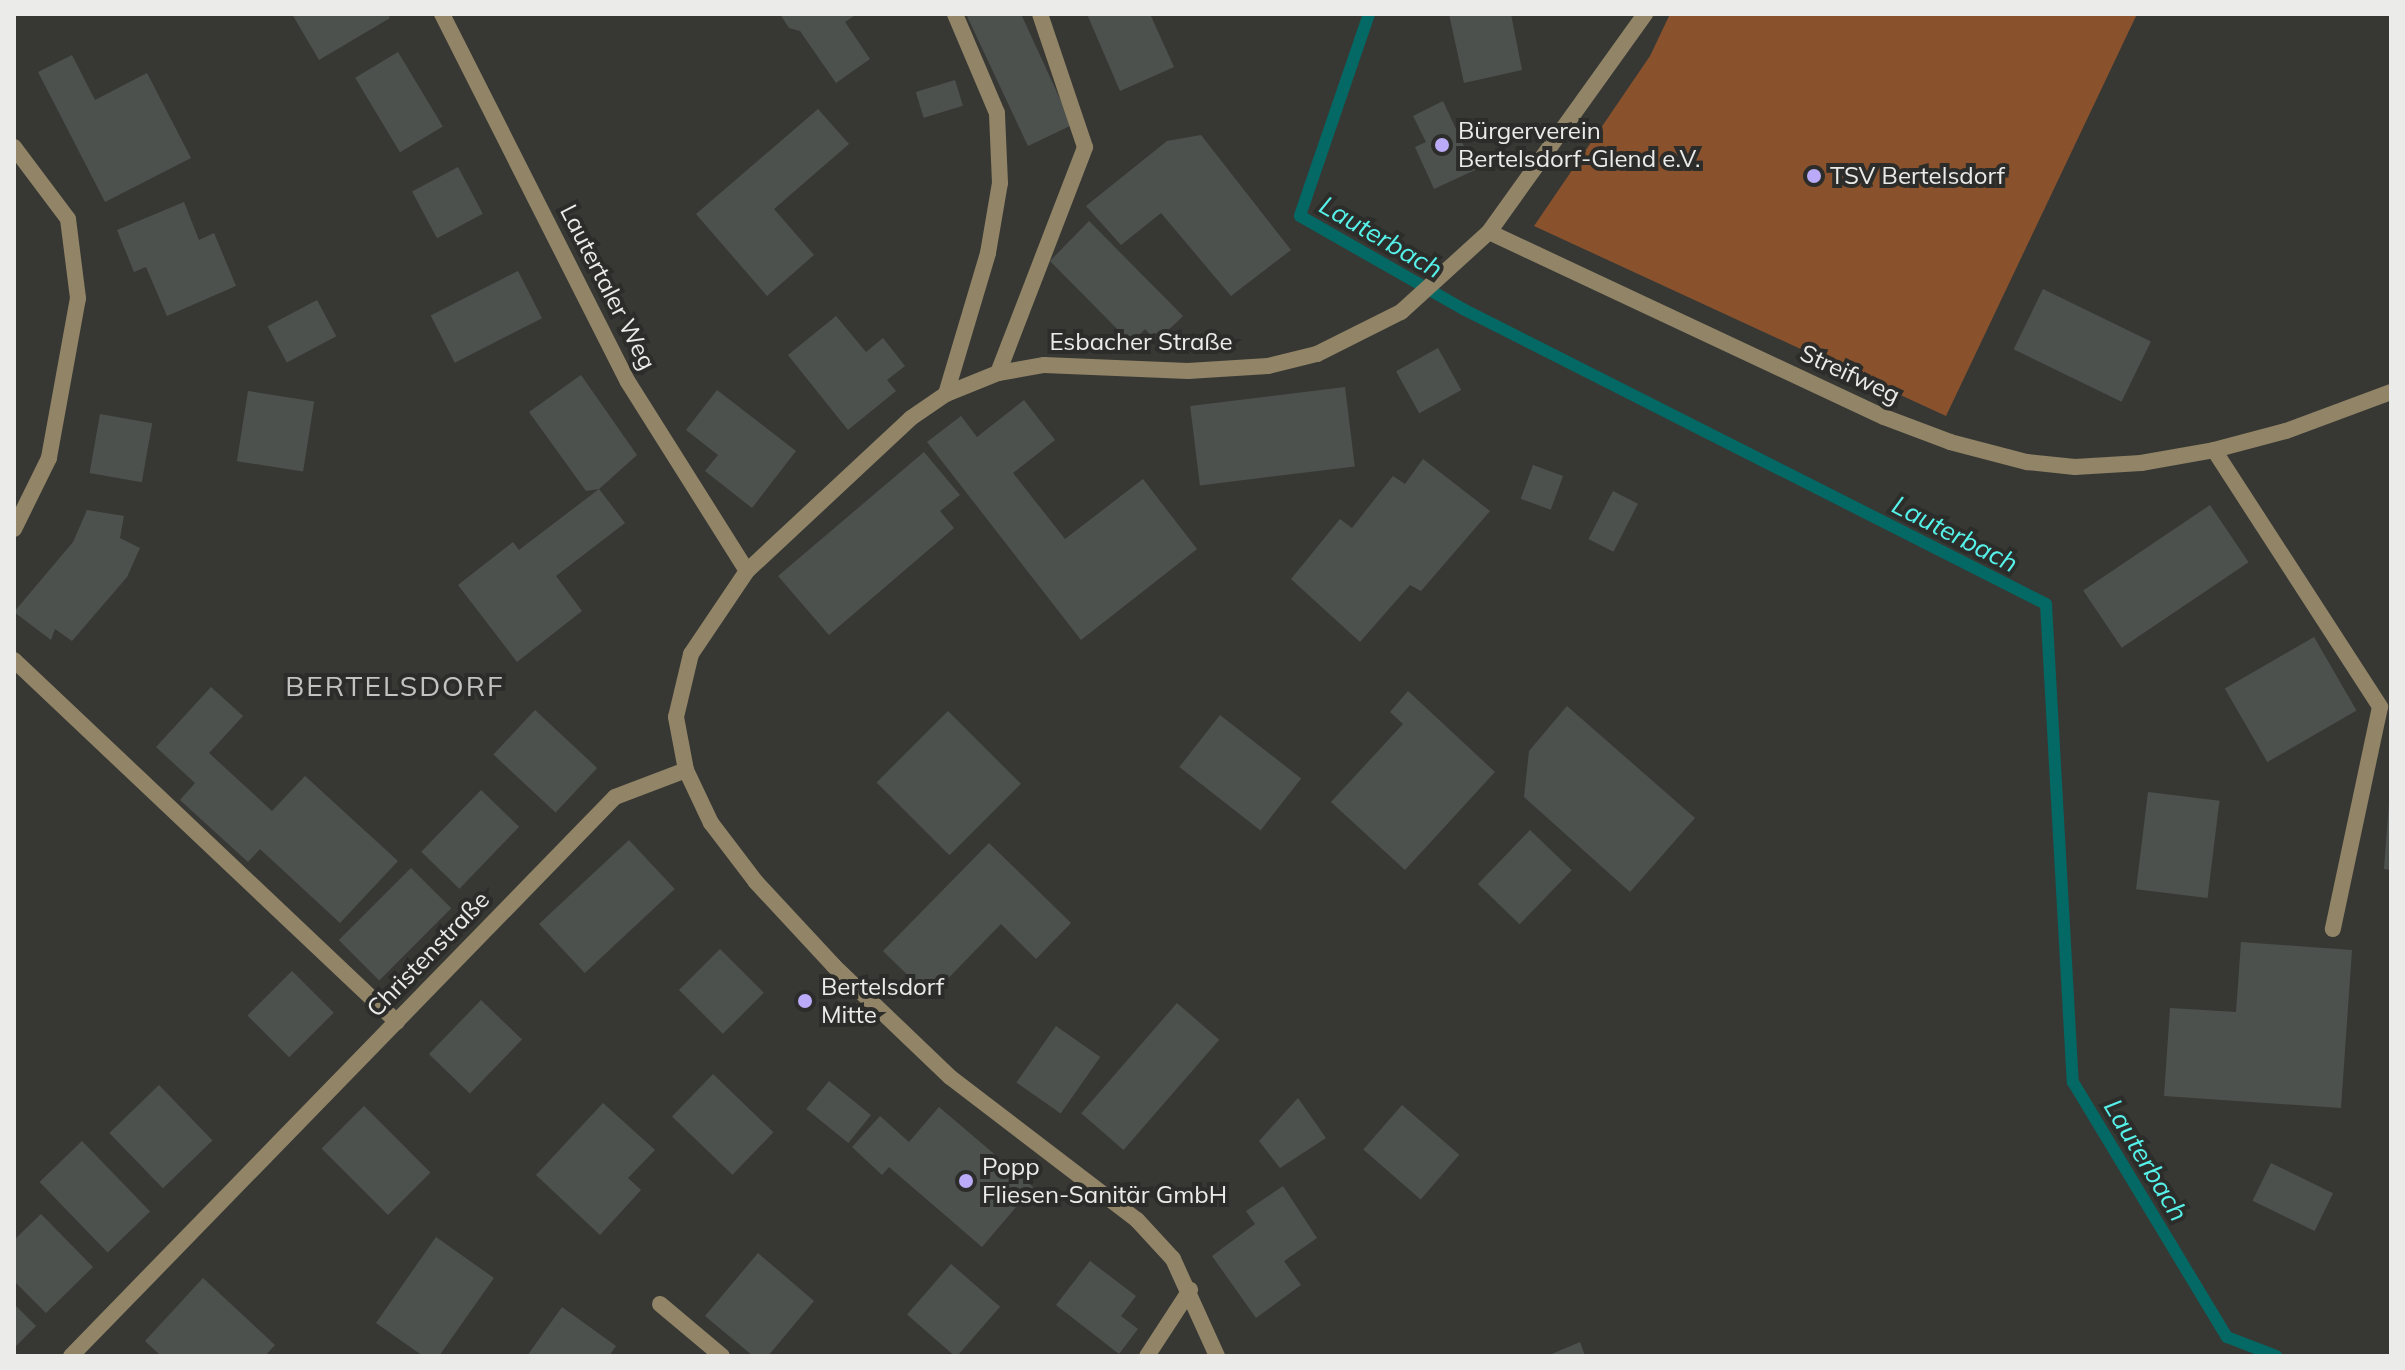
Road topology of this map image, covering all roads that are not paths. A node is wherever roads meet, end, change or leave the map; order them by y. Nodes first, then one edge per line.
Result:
1 (442, 14) edge
2 (955, 14) edge
3 (1040, 14) edge
4 (1645, 14) edge
5 (14, 147) edge
6 (1489, 232) junction
7 (998, 373) junction
8 (2391, 392) edge
9 (946, 394) junction
10 (2214, 450) junction
11 (14, 529) edge
12 (747, 571) junction
13 (14, 660) edge
14 (686, 770) junction
15 (2333, 929) dead end
16 (397, 1022) junction
17 (1190, 1290) junction
18 (660, 1304) dead end
19 (71, 1356) edge
20 (722, 1356) edge
21 (1147, 1356) edge
22 (1217, 1356) edge

1 - 12 street, Lautertaler Weg
2 - 9 street
3 - 7 street
4 - 6 street, Esbacher Straße
5 - 11 street
6 - 7 street, Esbacher Straße
6 - 10 street, Streifweg
7 - 9 street, Esbacher Straße
8 - 10 street, Streifweg
9 - 12 street, Esbacher Straße
10 - 15 street
12 - 14 street
13 - 16 street
14 - 16 street, Christenstraße
14 - 17 street
16 - 19 street, Christenstraße
17 - 21 street
17 - 22 street
18 - 20 street

